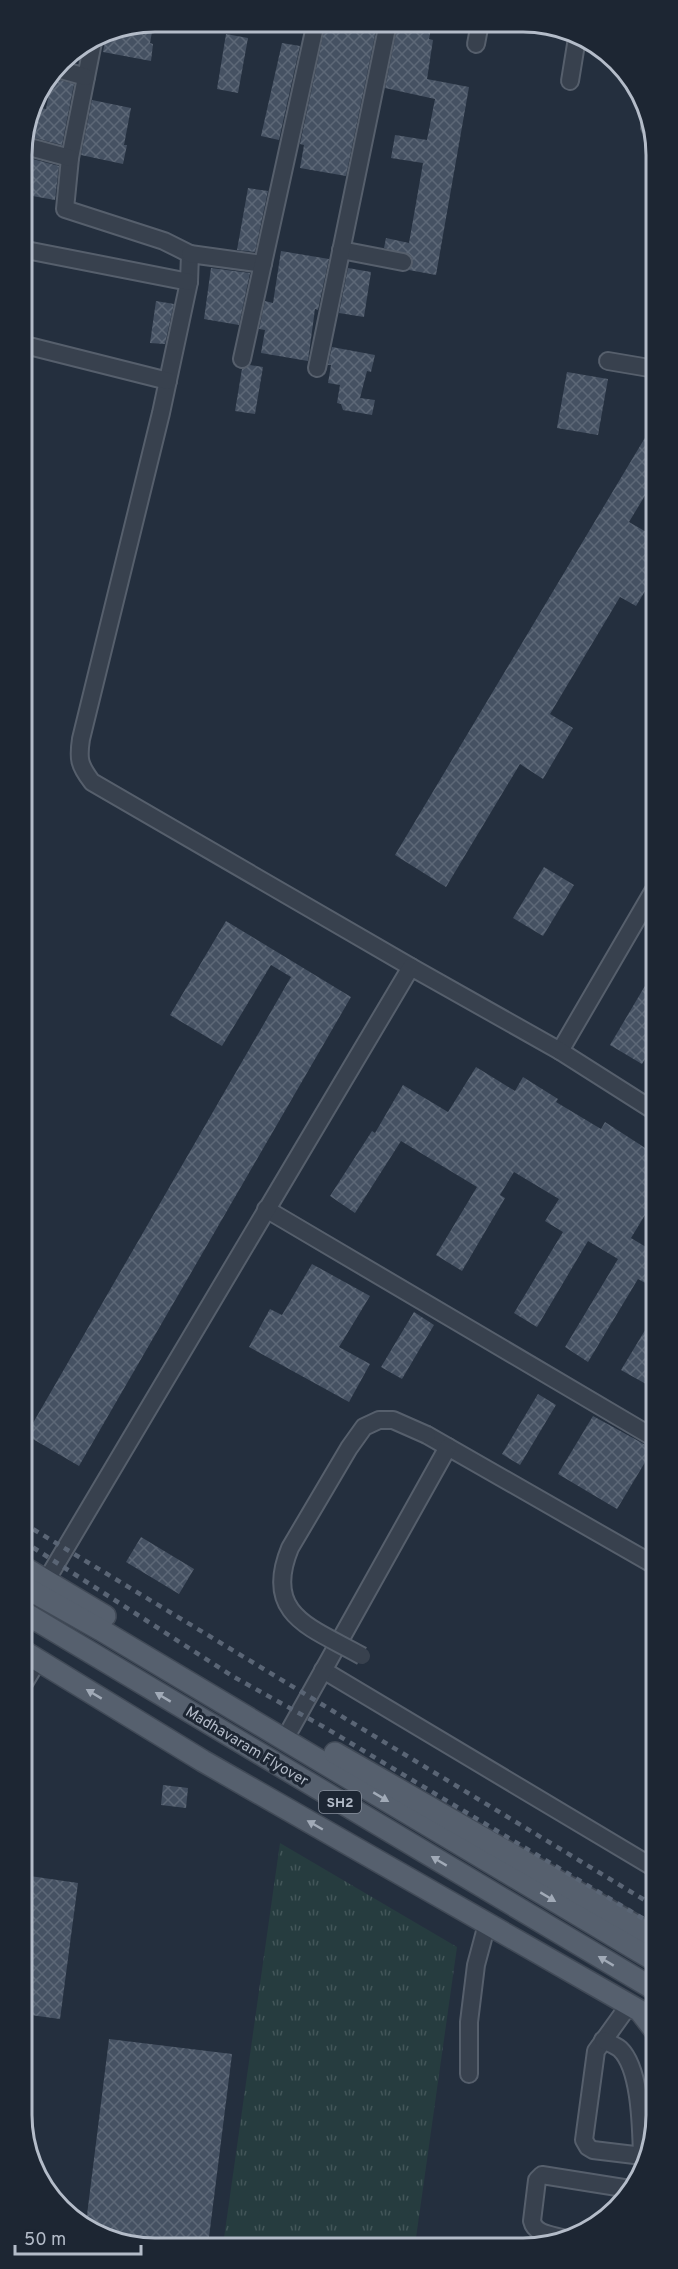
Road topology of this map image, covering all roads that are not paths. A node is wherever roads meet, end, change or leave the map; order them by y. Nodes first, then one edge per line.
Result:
1 (314, 32) edge
2 (386, 32) edge
3 (478, 32) edge
4 (476, 44) dead end
5 (576, 44) edge
6 (92, 49) edge
7 (65, 71) edge
8 (87, 77) junction
9 (570, 81) dead end
10 (32, 148) edge
11 (70, 158) junction
12 (341, 250) junction
13 (32, 251) edge
14 (190, 254) junction
15 (403, 262) dead end
16 (263, 264) junction
17 (189, 282) junction
18 (32, 347) edge
19 (242, 359) dead end
20 (608, 361) dead end
21 (646, 367) edge
22 (317, 368) dead end
23 (168, 381) junction
24 (646, 903) edge
25 (411, 967) junction
26 (560, 1051) junction
27 (646, 1106) edge
28 (266, 1209) junction
29 (646, 1433) edge
30 (448, 1447) junction
31 (646, 1560) edge
32 (32, 1572) edge
33 (46, 1581) junction
34 (32, 1591) edge
35 (32, 1617) edge
36 (32, 1656) edge
37 (362, 1656) dead end
38 (323, 1670) junction
39 (291, 1728) junction
40 (646, 1863) edge
41 (488, 1924) junction
42 (646, 1932) edge
43 (646, 1955) edge
44 (646, 1984) edge
45 (629, 2005) junction
46 (646, 2019) edge
47 (603, 2040) junction
48 (469, 2074) dead end
49 (642, 2144) edge
50 (639, 2156) edge
51 (623, 2187) edge
52 (550, 2234) edge

1 - 16 street
2 - 12 street
3 - 4 street
5 - 9 street
6 - 8 street
7 - 8 street
8 - 11 street
10 - 11 street
11 - 14 street
12 - 15 street
12 - 22 street
13 - 17 street
14 - 16 street
14 - 17 street
16 - 19 street
17 - 23 street
18 - 23 street
20 - 21 street
23 - 25 street
24 - 26 street
25 - 26 street
25 - 28 street
26 - 27 street
28 - 29 street
28 - 33 street
30 - 31 street
30 - 37 street, bridge
30 - 38 street
32 - 33 main road
33 - 39 main road
34 -> 43 main road, Madhavaram Flyover / SH2
44 -> 35 main road, Madhavaram Flyover / SH2
41 -> 36 main road
38 - 39 street
38 - 40 street
39 - 42 main road
41 - 45 main road
41 - 48 street
45 - 46 main road
45 - 47 street
47 - 49 street
47 - 50 street
51 - 52 street

